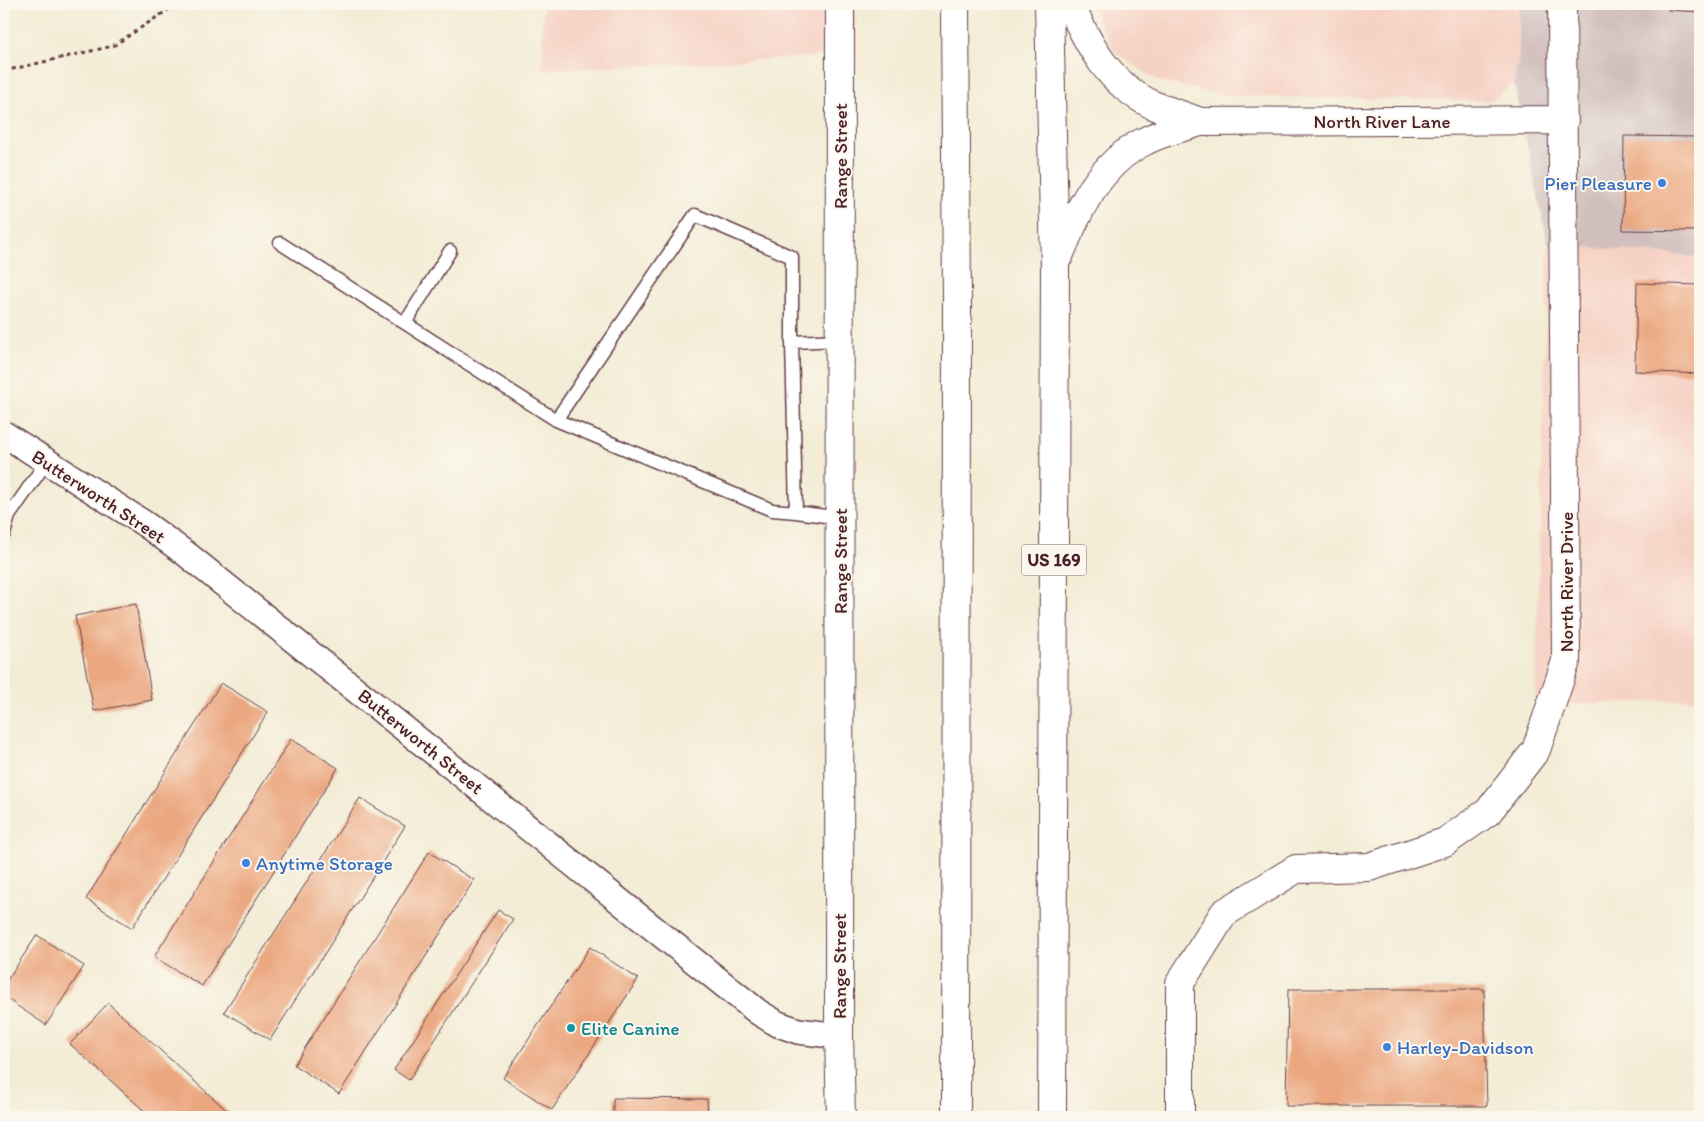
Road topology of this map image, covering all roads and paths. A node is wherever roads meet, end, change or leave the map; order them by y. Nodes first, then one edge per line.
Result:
1 (177, 4) edge
2 (840, 4) edge
3 (955, 4) edge
4 (1049, 4) edge
5 (1070, 4) edge
6 (1562, 4) edge
7 (4, 71) edge
8 (1564, 120) junction
9 (1200, 122) junction
10 (280, 243) dead end
11 (450, 251) dead end
12 (1055, 267) junction
13 (405, 323) junction
14 (840, 340) junction
15 (792, 342) junction
16 (556, 420) junction
17 (4, 434) edge
18 (47, 461) junction
19 (796, 512) junction
20 (840, 518) junction
21 (4, 534) edge
22 (839, 1036) junction
23 (841, 1117) edge
24 (956, 1117) edge
25 (1052, 1117) edge
26 (1180, 1117) edge

1 - 7 path
2 - 14 main road, Range Street
3 - 24 main road
4 - 12 main road, US 169
5 - 9 main road
6 - 8 main road, North River Drive
8 - 9 main road, North River Lane
8 - 26 main road, North River Drive
9 - 12 main road
10 - 13 lane
11 - 13 lane
12 - 25 main road, US 169
13 - 16 lane
14 - 15 lane
14 - 20 main road, Range Street
15 - 16 lane
15 - 19 lane
16 - 19 lane
17 - 18 street, Butterworth Street
18 - 21 lane
18 - 22 street, Butterworth Street
19 - 20 lane
20 - 22 main road, Range Street
22 - 23 main road, Range Street

